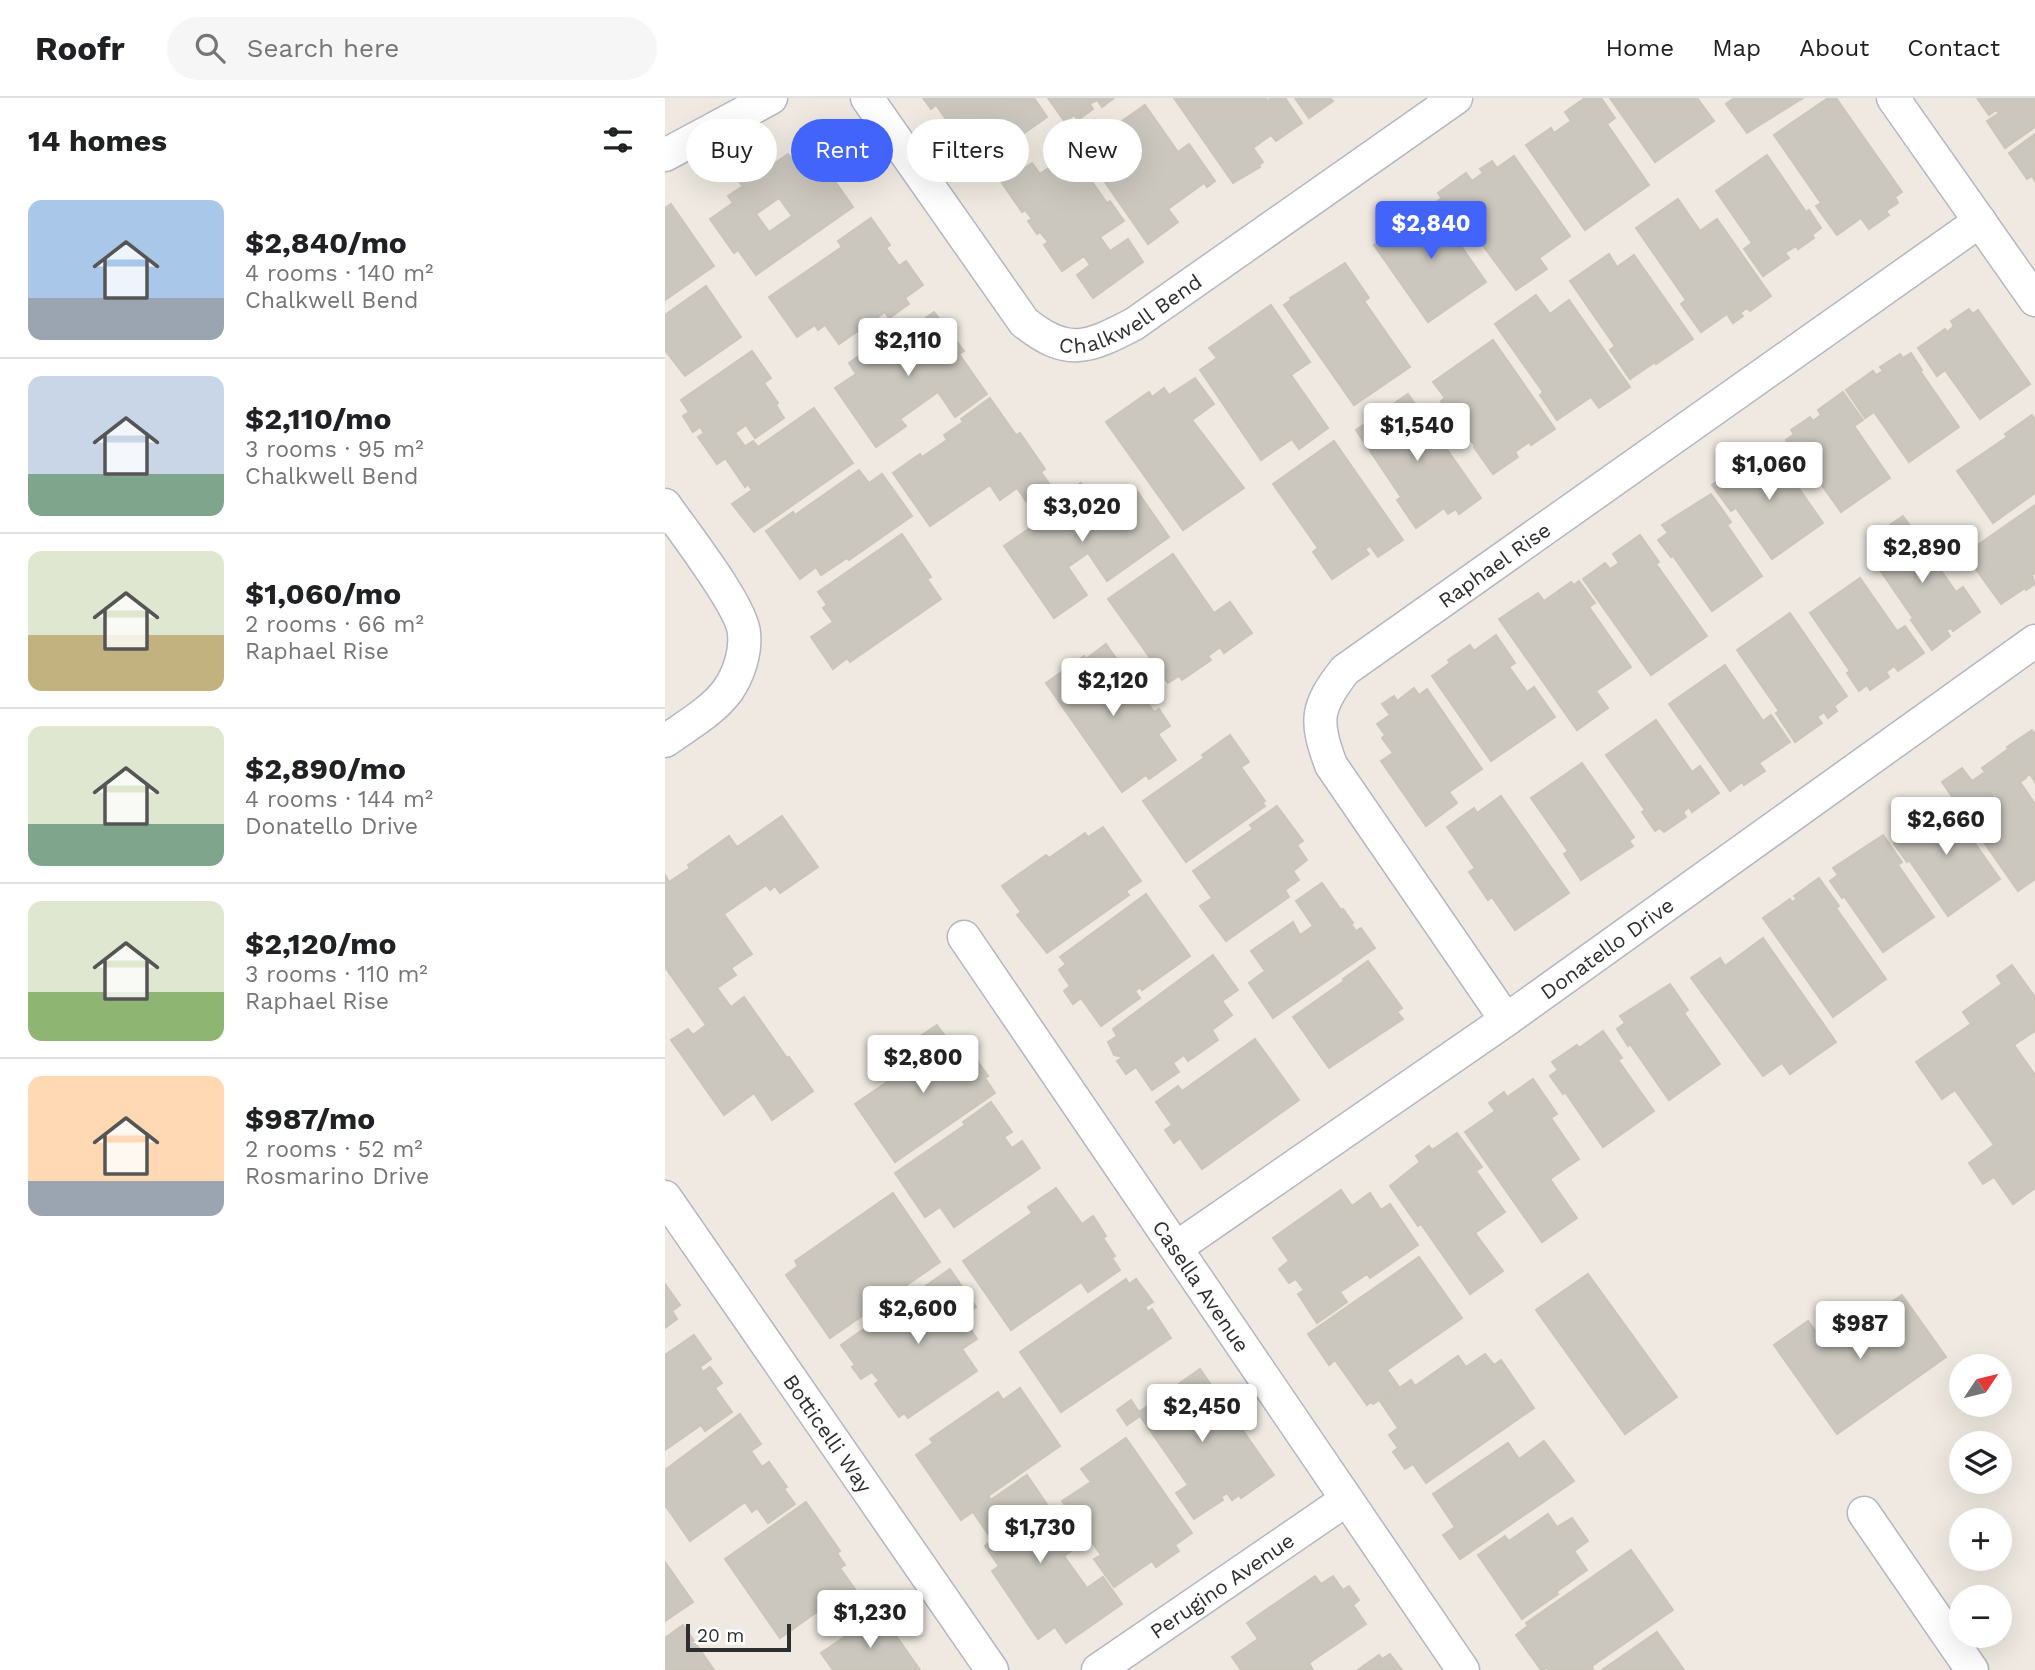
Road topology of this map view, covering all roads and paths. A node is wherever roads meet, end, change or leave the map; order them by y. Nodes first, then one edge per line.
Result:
1 (771, 98) edge
2 (867, 98) edge
3 (1457, 98) edge
4 (1893, 98) edge
5 (665, 155) edge
6 (1980, 221) junction
7 (2035, 300) edge
8 (665, 505) edge
9 (2035, 642) edge
10 (665, 741) edge
11 (964, 937) dead end
12 (1506, 1020) junction
13 (665, 1197) edge
14 (1176, 1248) junction
15 (1346, 1500) junction
16 (1864, 1513) dead end
17 (992, 1670) edge
18 (1098, 1670) edge
19 (1463, 1670) edge
20 (1972, 1670) edge

1 - 5 street
2 - 3 street, Chalkwell Bend
4 - 6 street
6 - 7 street
6 - 12 street, Raphael Rise
8 - 10 street
9 - 12 street, Donatello Drive
11 - 14 street, Casella Avenue
12 - 14 street, Donatello Drive
13 - 17 street, Botticelli Way
14 - 15 street, Casella Avenue
15 - 18 street, Perugino Avenue
15 - 19 street, Casella Avenue
16 - 20 street

